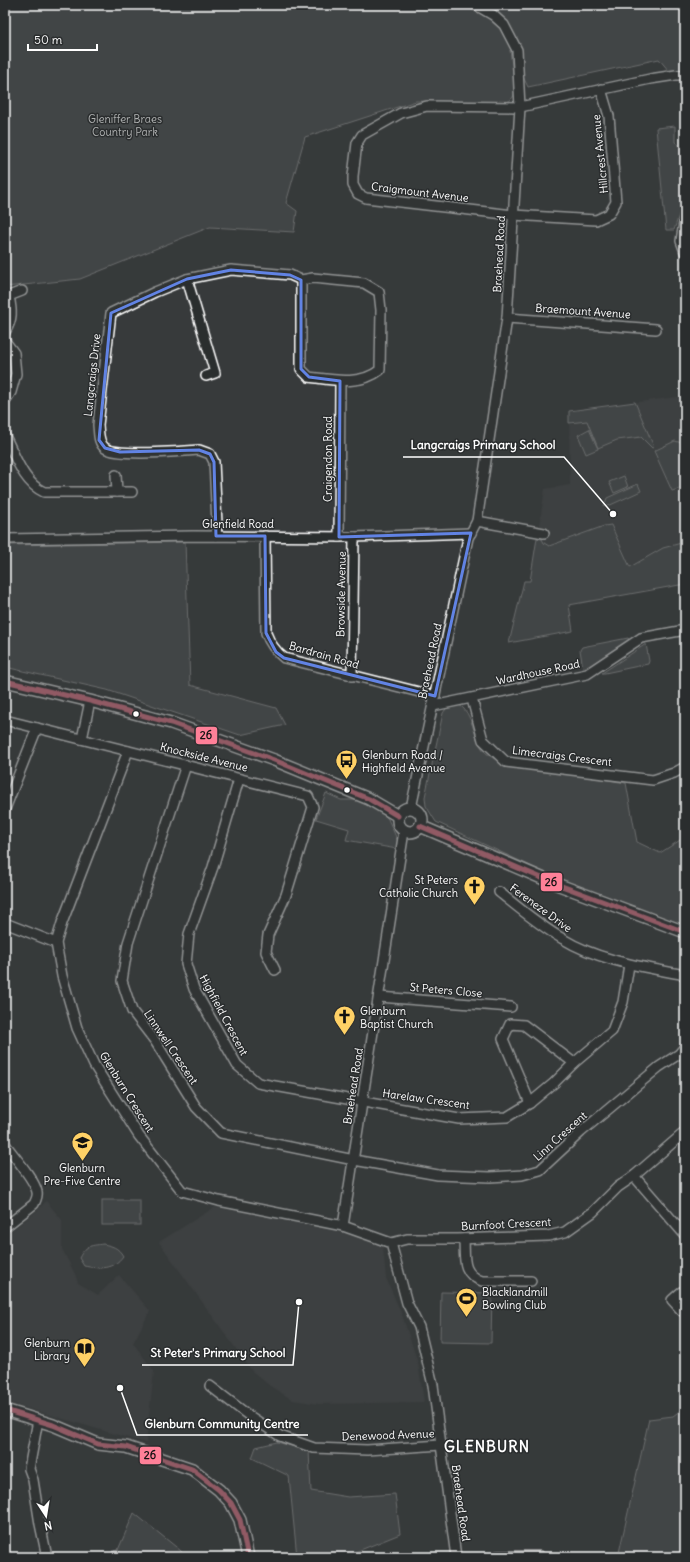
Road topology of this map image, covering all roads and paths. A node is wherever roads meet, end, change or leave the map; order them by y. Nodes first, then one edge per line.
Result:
1 (476, 5) edge
2 (685, 76) edge
3 (601, 90) junction
4 (520, 108) junction
5 (513, 215) junction
6 (685, 218) edge
7 (685, 252) edge
8 (188, 279) junction
9 (300, 280) junction
10 (22, 291) dead end
11 (7, 296) edge
12 (507, 318) junction
13 (656, 329) dead end
14 (5, 332) edge
15 (5, 341) edge
16 (206, 376) dead end
17 (340, 381) junction
18 (5, 401) edge
19 (5, 436) edge
20 (116, 475) dead end
21 (117, 492) junction
22 (132, 492) dead end
23 (478, 521) junction
24 (471, 533) junction
25 (544, 533) dead end
26 (216, 536) junction
27 (265, 536) junction
28 (339, 537) junction
29 (354, 537) junction
30 (5, 539) edge
31 (685, 630) edge
32 (352, 676) junction
33 (5, 681) edge
34 (435, 696) junction
35 (472, 699) junction
36 (90, 701) junction
37 (433, 706) junction
38 (5, 720) edge
39 (37, 728) junction
40 (82, 739) junction
41 (128, 751) junction
42 (186, 765) junction
43 (685, 767) edge
44 (239, 779) junction
45 (5, 808) edge
46 (411, 808) junction
47 (398, 816) junction
48 (420, 826) junction
49 (404, 831) junction
50 (499, 892) dead end
51 (5, 923) edge
52 (685, 932) edge
53 (56, 943) junction
54 (629, 965) junction
55 (275, 970) dead end
56 (685, 975) edge
57 (379, 997) junction
58 (511, 1007) dead end
59 (685, 1047) edge
60 (574, 1063) junction
61 (363, 1103) junction
62 (530, 1103) junction
63 (685, 1132) edge
64 (5, 1144) edge
65 (354, 1160) junction
66 (634, 1176) junction
67 (343, 1226) junction
68 (5, 1227) edge
69 (685, 1235) edge
70 (464, 1239) junction
71 (391, 1243) junction
72 (531, 1281) dead end
73 (685, 1291) edge
74 (685, 1312) edge
75 (210, 1386) dead end
76 (5, 1410) edge
77 (38, 1420) junction
78 (441, 1446) junction
79 (47, 1557) edge
80 (248, 1557) edge
81 (456, 1557) edge
82 (498, 1557) edge
83 (539, 1557) edge

1 - 4 street, Braehead Road
2 - 3 street
3 - 4 street
3 - 5 street, Hillcrest Avenue
4 - 5 street, Braehead Road
4 - 5 street, Craigmount Avenue
5 - 12 street, Braehead Road
6 - 7 street
8 - 9 street, Langcraigs Drive
8 - 16 street
8 - 26 street, Langcraigs Drive
9 - 17 street
9 - 17 street
10 - 11 street
11 - 14 street
12 - 13 street, Braemount Avenue
12 - 23 street, Braehead Road
15 - 18 street
17 - 28 street, Craigendon Road
19 - 21 street
20 - 21 street
21 - 22 street
23 - 24 street, Braehead Road
23 - 25 street
24 - 29 street, Glenfield Road
24 - 34 street, Braehead Road
26 - 27 street, Glenfield Road
26 - 30 street, Glenfield Road
27 - 28 street, Glenfield Road
27 - 32 street, Bardrain Road
28 - 29 street, Glenfield Road
29 - 32 street, Browside Avenue
31 - 35 street, Wardhouse Road
32 - 34 street, Bardrain Road
33 - 36 street
34 - 37 street, Braehead Road
35 - 37 street, Wardhouse Road
35 - 43 street, Limecraigs Crescent
36 - 40 street
36 - 47 street
37 - 46 street, Braehead Road
38 - 39 street, Knockside Avenue
39 - 40 street, Knockside Avenue
39 - 45 street
40 - 41 street, Knockside Avenue
41 - 42 street, Knockside Avenue
41 - 53 street, Glenburn Crescent
42 - 44 street, Knockside Avenue
42 - 65 street, Linnwell Crescent
44 - 55 street, Knockside Avenue
44 - 61 street, Highfield Crescent
46 - 47 street
46 - 48 street
47 - 49 street
48 - 49 street
48 - 52 street
49 - 57 street, Braehead Road
50 - 54 street, Fereneze Drive
51 - 53 street
53 - 67 street, Glenburn Crescent
54 - 56 street, Fereneze Drive
54 - 60 street, Harelaw Crescent
57 - 58 street, St Peters Close
57 - 61 street, Braehead Road
59 - 65 street, Linn Crescent
60 - 62 street, Harelaw Crescent
60 - 62 street
61 - 62 street, Harelaw Crescent
61 - 65 street, Braehead Road
63 - 66 street, Burnfoot Crescent
64 - 68 street
65 - 67 street, Braehead Road
66 - 69 street
66 - 70 street, Burnfoot Crescent
67 - 71 street
70 - 71 street, Burnfoot Crescent
70 - 72 street
71 - 78 street, Braehead Road
73 - 74 street
75 - 78 street, Denewood Avenue
76 - 77 street
77 - 79 street
77 - 80 street
78 - 81 street, Braehead Road
82 - 83 street

